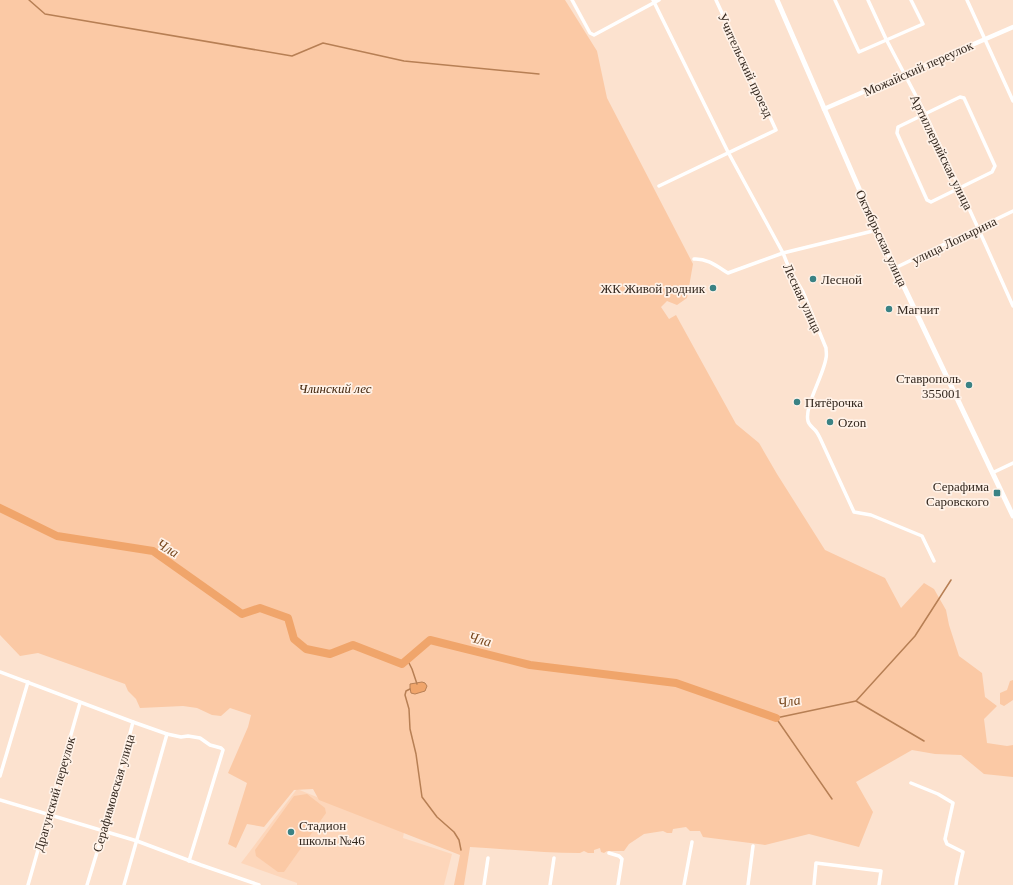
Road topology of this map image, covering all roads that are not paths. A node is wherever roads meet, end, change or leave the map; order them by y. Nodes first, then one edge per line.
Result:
1 (572, 0) edge
2 (659, 0) edge
3 (716, 0) edge
4 (777, 0) edge
5 (835, 0) edge
6 (868, 0) edge
7 (912, 0) edge
8 (967, 0) edge
9 (654, 1) edge
10 (1013, 27) edge
11 (886, 39) junction
12 (985, 39) junction
13 (904, 75) junction
14 (1013, 100) edge
15 (824, 109) junction
16 (925, 113) junction
17 (728, 152) junction
18 (659, 186) dead end
19 (959, 188) junction
20 (1013, 211) edge
21 (978, 228) junction
22 (877, 230) junction
23 (783, 253) junction
24 (694, 259) dead end
25 (895, 268) junction
26 (1013, 306) edge
27 (1013, 463) edge
28 (992, 472) junction
29 (1013, 516) edge
30 (934, 561) dead end
31 (0, 672) edge
32 (28, 682) junction
33 (80, 703) junction
34 (133, 722) junction
35 (167, 734) junction
36 (0, 776) edge
37 (911, 783) dead end
38 (0, 800) edge
39 (49, 815) junction
40 (103, 832) junction
41 (137, 842) junction
42 (692, 842) dead end
43 (754, 846) dead end
44 (609, 853) dead end
45 (488, 858) dead end
46 (554, 858) dead end
47 (189, 861) junction
48 (243, 880) junction
49 (28, 885) edge
50 (87, 885) edge
51 (124, 885) edge
52 (241, 885) edge
53 (259, 885) edge
54 (484, 885) edge
55 (550, 885) edge
56 (618, 885) edge
57 (684, 885) edge
58 (748, 885) edge
59 (814, 885) edge
60 (879, 885) edge
61 (956, 885) edge

1 - 9 street
2 - 9 street
3 - 17 street, Учительский проезд
4 - 15 main road, Октябрьская улица
5 - 11 street
6 - 11 street, Артиллерийская улица
7 - 11 street
8 - 12 street
9 - 17 street, Лесная улица
10 - 12 street, Можайский переулок
11 - 13 street, Артиллерийская улица
12 - 13 street, Можайский переулок
12 - 14 street
13 - 15 street, Можайский переулок
13 - 16 street, Артиллерийская улица
15 - 22 main road, Октябрьская улица
16 - 19 street, Артиллерийская улица
16 - 19 street
16 - 19 street
17 - 18 street
17 - 23 street, Лесная улица
19 - 21 street, Артиллерийская улица
20 - 21 street, улица Лопырина
21 - 25 street, улица Лопырина
21 - 26 street, Артиллерийская улица
22 - 23 street
22 - 25 main road, Октябрьская улица
23 - 24 street
23 - 30 street, Лесная улица
25 - 28 main road, Октябрьская улица
27 - 28 street
28 - 29 main road, Октябрьская улица
31 - 32 street, Серафимовская улица
32 - 33 street, Серафимовская улица
32 - 36 street
33 - 34 street, Серафимовская улица
33 - 39 street, Драгунский переулок
34 - 35 street
34 - 40 street, Серафимовская улица
35 - 41 street
35 - 47 street
37 - 61 street
38 - 39 street
39 - 40 street
39 - 49 street, Драгунский переулок
40 - 41 street
40 - 50 street, Серафимовская улица
41 - 47 street
41 - 51 street
42 - 57 street
43 - 58 street
44 - 56 street
45 - 54 street
46 - 55 street
47 - 48 street
48 - 52 street
48 - 53 street
59 - 60 street

